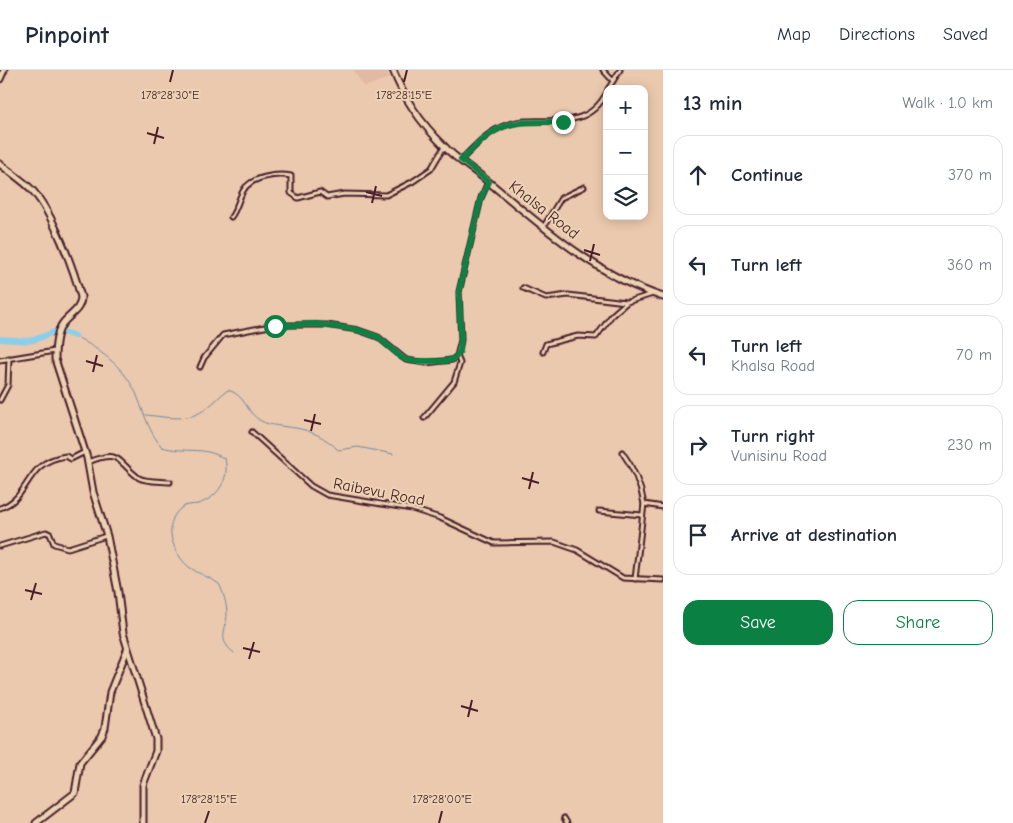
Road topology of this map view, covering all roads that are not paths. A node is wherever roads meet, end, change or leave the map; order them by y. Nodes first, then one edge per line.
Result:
1 (4, 70) edge
2 (393, 70) edge
3 (603, 70) edge
4 (620, 70) edge
5 (0, 79) edge
6 (613, 81) junction
7 (611, 85) edge
8 (603, 96) edge
9 (444, 147) junction
10 (461, 160) junction
11 (0, 164) edge
12 (489, 182) junction
13 (584, 186) dead end
14 (231, 217) dead end
15 (544, 226) junction
16 (523, 288) dead end
17 (653, 294) junction
18 (663, 297) edge
19 (627, 302) junction
20 (55, 351) junction
21 (543, 352) dead end
22 (457, 356) junction
23 (9, 358) junction
24 (0, 360) edge
25 (200, 367) dead end
26 (0, 400) edge
27 (424, 418) dead end
28 (252, 432) dead end
29 (85, 452) junction
30 (622, 452) dead end
31 (88, 463) junction
32 (170, 482) dead end
33 (644, 504) junction
34 (663, 507) edge
35 (0, 508) edge
36 (599, 511) dead end
37 (642, 515) junction
38 (107, 536) junction
39 (0, 546) edge
40 (635, 579) junction
41 (663, 580) edge
42 (128, 649) junction
43 (564, 818) dead end
44 (36, 823) edge
45 (143, 823) edge
46 (567, 823) edge

1 - 5 street
2 - 9 street, Khalsa Road
3 - 6 street
4 - 6 street
6 - 7 street
8 - 10 street
9 - 10 street, Khalsa Road
9 - 14 street
10 - 12 street, Khalsa Road
11 - 20 street
12 - 15 street, Khalsa Road
12 - 22 street
13 - 15 street
15 - 17 street, Khalsa Road
16 - 19 street
17 - 18 street, Khalsa Road
17 - 19 street
19 - 21 street
20 - 23 street
20 - 29 street
22 - 25 street
22 - 27 street
23 - 24 street
23 - 26 street
28 - 40 street, Raibevu Road
29 - 31 street
29 - 35 street
30 - 33 street
31 - 32 street
31 - 38 street
33 - 34 street
33 - 37 street
36 - 37 street
37 - 40 street
38 - 39 street
38 - 42 street
40 - 41 street
42 - 44 street
42 - 45 street
43 - 46 street

